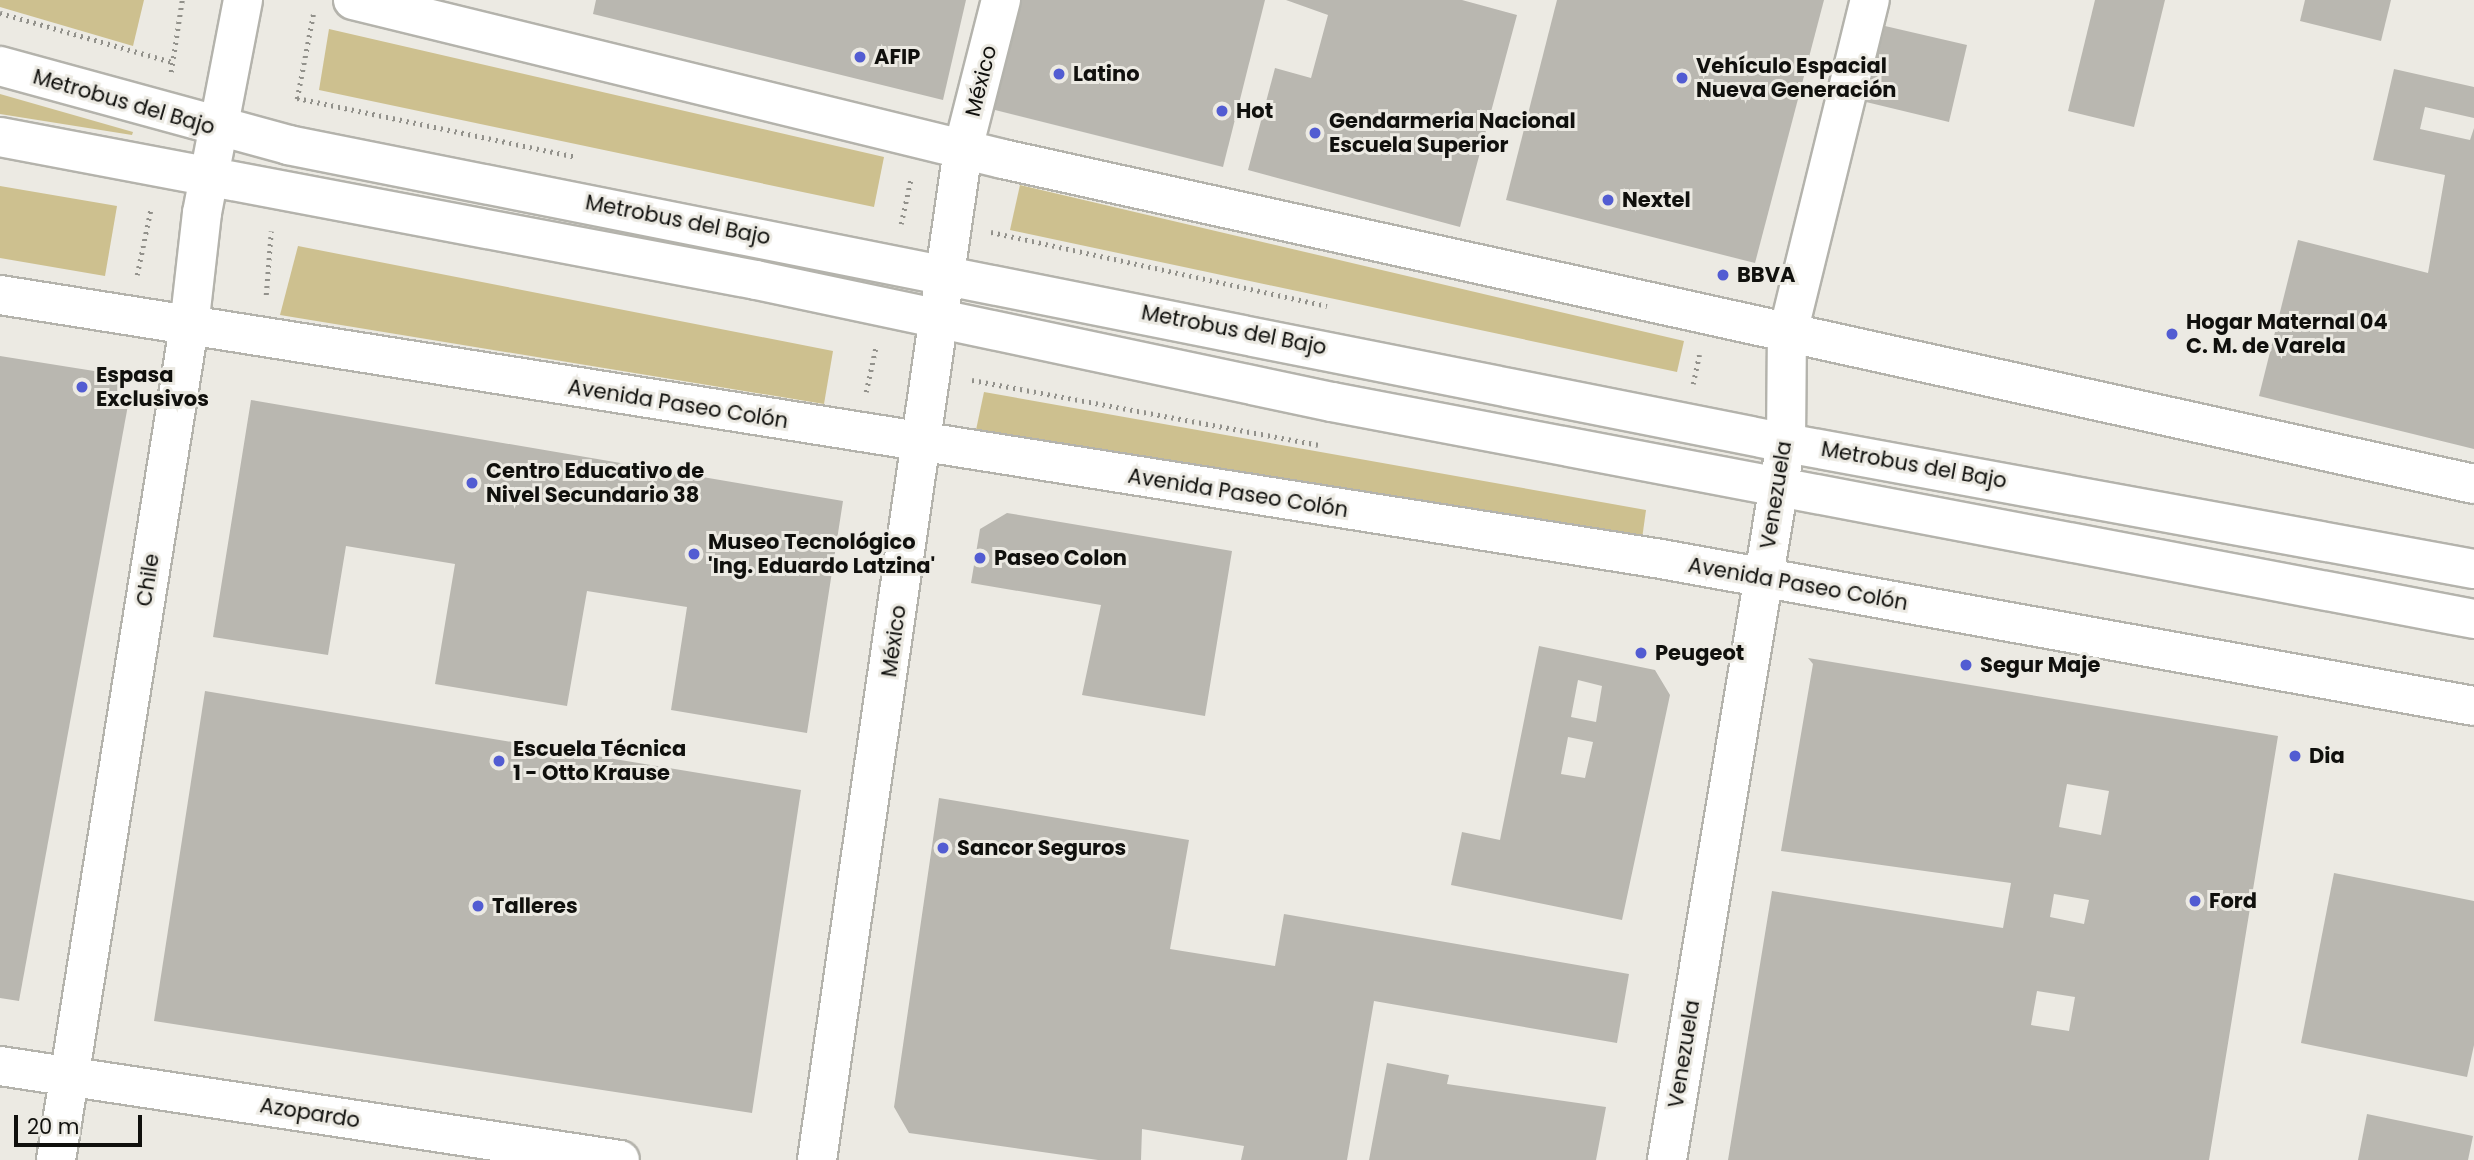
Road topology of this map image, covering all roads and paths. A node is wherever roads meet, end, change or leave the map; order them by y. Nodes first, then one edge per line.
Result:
1 (243, 0) edge
2 (353, 0) edge
3 (1001, 0) edge
4 (1870, 0) edge
5 (0, 13) edge
6 (172, 62) dead end
7 (0, 66) edge
8 (218, 129) junction
9 (0, 137) edge
10 (964, 149) junction
11 (209, 174) junction
12 (946, 274) junction
13 (0, 295) edge
14 (941, 319) junction
15 (190, 327) junction
16 (1787, 337) junction
17 (1786, 443) junction
18 (923, 444) junction
19 (2474, 484) edge
20 (1779, 486) junction
21 (2474, 569) edge
22 (1763, 578) junction
23 (2474, 619) edge
24 (2474, 706) edge
25 (0, 1066) edge
26 (68, 1077) junction
27 (56, 1160) edge
28 (620, 1160) edge
29 (817, 1160) edge
30 (1667, 1160) edge

1 - 8 main road, Chile
2 - 10 main road
3 - 10 main road, México
4 - 16 main road, Venezuela
5 - 6 path
7 - 8 main road, Metrobus del Bajo
8 - 11 main road, Chile
8 - 12 main road, Metrobus del Bajo
9 - 11 main road, Metrobus del Bajo
10 - 12 main road, México
10 - 16 main road
11 - 14 main road, Metrobus del Bajo
11 - 15 main road, Chile
12 - 14 main road, México
12 - 17 main road, Metrobus del Bajo
13 - 15 main road, Avenida Paseo Colón
14 - 18 main road, México
14 - 20 main road, Metrobus del Bajo
15 - 18 main road, Avenida Paseo Colón
15 - 26 main road, Chile
16 - 17 main road, Venezuela
16 - 19 main road
17 - 20 main road, Venezuela
17 - 21 main road, Metrobus del Bajo
18 - 22 main road, Avenida Paseo Colón
18 - 29 main road, México
20 - 22 main road, Venezuela
20 - 23 main road, Metrobus del Bajo
22 - 24 main road, Avenida Paseo Colón
22 - 30 main road, Venezuela
25 - 26 main road, Azopardo
26 - 27 main road, Chile
26 - 28 main road, Azopardo

